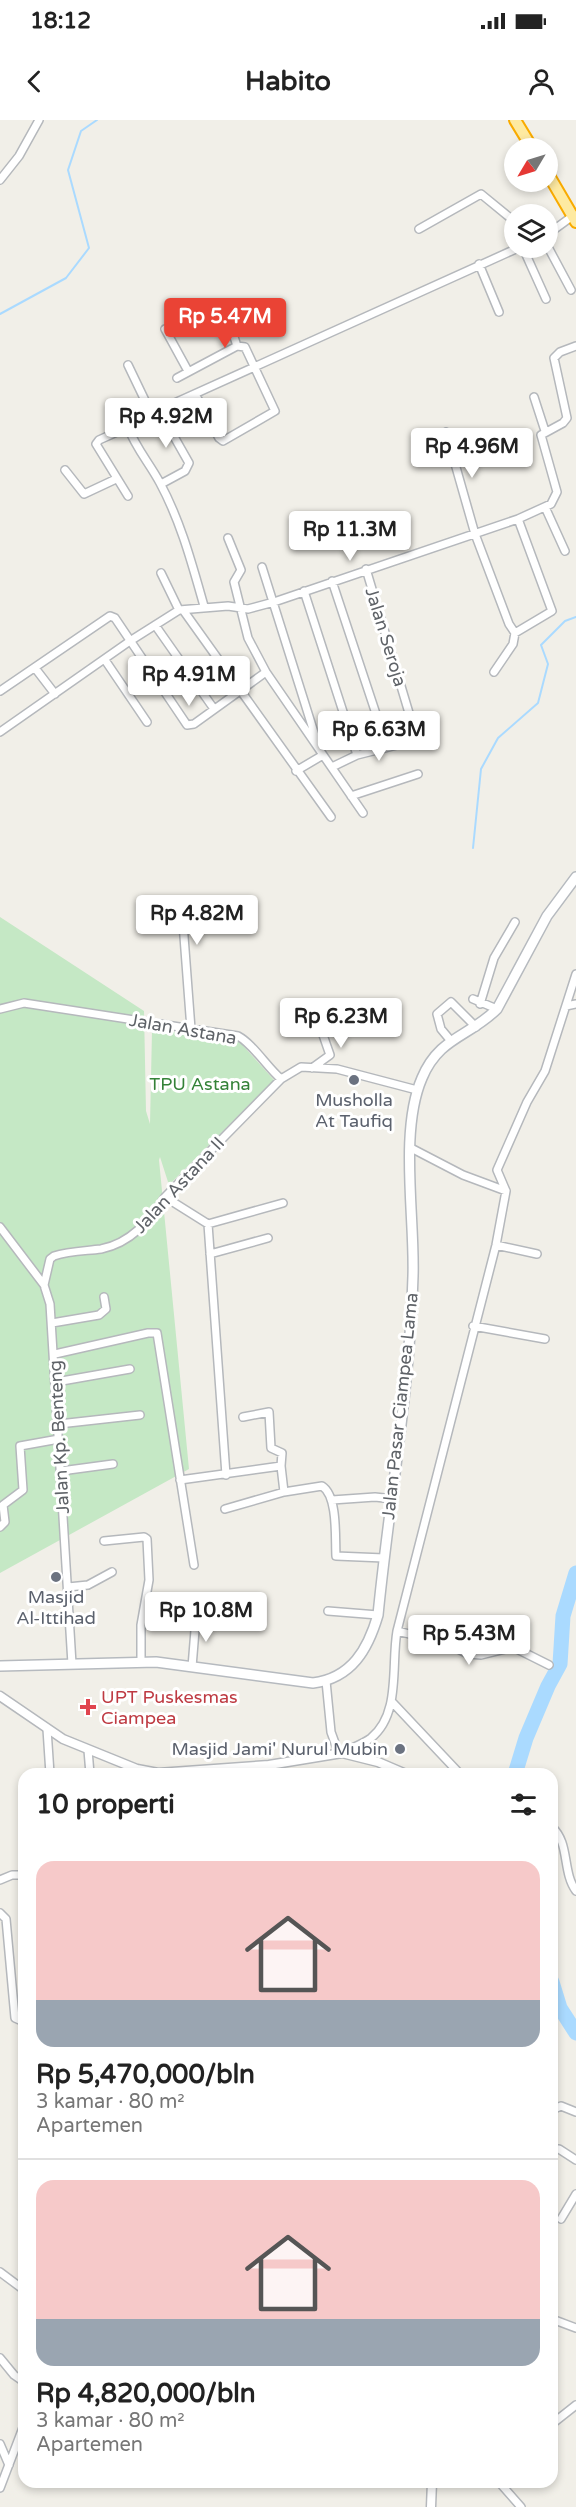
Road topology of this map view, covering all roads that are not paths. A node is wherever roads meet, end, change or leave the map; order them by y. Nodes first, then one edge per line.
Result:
1 (39, 120) edge
2 (515, 120) edge
3 (526, 138) edge
4 (0, 180) edge
5 (558, 190) edge
6 (504, 213) edge
7 (575, 217) edge
8 (558, 228) edge
9 (419, 229) dead end
10 (504, 254) edge
11 (528, 258) edge
12 (554, 258) edge
13 (479, 264) junction
14 (571, 290) dead end
15 (546, 299) dead end
16 (500, 312) dead end
17 (227, 315) dead end
18 (165, 329) dead end
19 (237, 346) junction
20 (576, 346) edge
21 (128, 365) dead end
22 (254, 366) junction
23 (188, 371) junction
24 (177, 378) dead end
25 (195, 394) junction
26 (534, 397) dead end
27 (159, 410) junction
28 (151, 413) junction
29 (128, 427) junction
30 (545, 430) junction
31 (446, 432) dead end
32 (65, 470) dead end
33 (116, 479) junction
34 (161, 484) junction
35 (128, 496) dead end
36 (545, 507) junction
37 (518, 519) junction
38 (475, 534) junction
39 (228, 538) dead end
40 (565, 551) dead end
41 (262, 567) dead end
42 (366, 569) junction
43 (161, 573) dead end
44 (332, 581) junction
45 (304, 591) junction
46 (274, 602) junction
47 (204, 606) junction
48 (240, 608) junction
49 (181, 610) junction
50 (155, 625) junction
51 (515, 633) junction
52 (130, 641) junction
53 (105, 660) junction
54 (35, 668) junction
55 (266, 672) junction
56 (494, 672) dead end
57 (0, 691) edge
58 (239, 691) junction
59 (55, 694) junction
60 (214, 709) junction
61 (147, 722) dead end
62 (0, 732) edge
63 (387, 747) junction
64 (318, 748) junction
65 (324, 755) junction
66 (357, 755) junction
67 (332, 766) junction
68 (296, 771) junction
69 (418, 774) dead end
70 (351, 796) junction
71 (363, 813) dead end
72 (331, 817) dead end
73 (576, 877) edge
74 (163, 909) dead end
75 (515, 922) dead end
76 (576, 974) edge
77 (473, 999) dead end
78 (480, 1004) junction
79 (576, 1004) edge
80 (566, 1006) junction
81 (0, 1009) edge
82 (497, 1009) junction
83 (321, 1011) dead end
84 (476, 1027) junction
85 (191, 1029) junction
86 (451, 1041) junction
87 (312, 1068) junction
88 (281, 1079) junction
89 (417, 1090) junction
90 (411, 1148) junction
91 (506, 1191) junction
92 (165, 1197) junction
93 (283, 1203) dead end
94 (208, 1224) junction
95 (0, 1227) edge
96 (268, 1238) dead end
97 (496, 1245) junction
98 (210, 1254) junction
99 (537, 1254) dead end
100 (44, 1285) junction
101 (104, 1297) dead end
102 (52, 1323) junction
103 (473, 1326) junction
104 (545, 1339) dead end
105 (55, 1354) junction
106 (130, 1370) dead end
107 (56, 1382) junction
108 (140, 1415) dead end
109 (243, 1417) dead end
110 (59, 1424) junction
111 (59, 1438) junction
112 (112, 1464) dead end
113 (280, 1466) junction
114 (61, 1471) junction
115 (226, 1475) junction
116 (180, 1480) junction
117 (284, 1492) junction
118 (393, 1499) junction
119 (332, 1500) junction
120 (1, 1508) edge
121 (225, 1509) dead end
122 (0, 1527) edge
123 (104, 1541) dead end
124 (336, 1556) junction
125 (384, 1558) junction
126 (336, 1564) dead end
127 (194, 1565) dead end
128 (112, 1572) dead end
129 (68, 1587) junction
130 (328, 1611) dead end
131 (378, 1615) junction
132 (196, 1618) dead end
133 (397, 1631) junction
134 (141, 1662) junction
135 (72, 1664) junction
136 (549, 1665) dead end
137 (0, 1666) edge
138 (192, 1667) junction
139 (326, 1681) junction
140 (1, 1697) edge
141 (393, 1703) junction
142 (47, 1729) junction
143 (88, 1750) junction
144 (340, 1753) junction
145 (50, 1768) edge
146 (90, 1768) edge
147 (134, 1768) edge
148 (277, 1768) edge
149 (392, 1768) edge
150 (454, 1768) edge
151 (558, 1833) edge
152 (18, 1875) edge
153 (0, 1880) edge
154 (576, 1892) edge
155 (0, 1914) edge
156 (18, 2019) edge
157 (558, 2107) edge
158 (576, 2112) edge
159 (558, 2149) edge
160 (576, 2160) edge
161 (576, 2194) edge
162 (573, 2206) edge
163 (561, 2219) dead end
164 (0, 2272) edge
165 (18, 2286) edge
166 (558, 2321) edge
167 (576, 2328) edge
168 (0, 2358) edge
169 (18, 2378) edge
170 (576, 2404) edge
171 (558, 2419) edge
172 (18, 2441) edge
173 (0, 2444) edge
174 (9, 2465) junction
175 (0, 2488) edge
176 (432, 2488) edge
177 (504, 2488) edge
178 (431, 2507) edge
179 (521, 2507) edge

1 - 4 street
2 - 3 highway
5 - 7 highway
6 - 9 street
7 - 8 street
10 - 13 street
11 - 15 street
12 - 14 street
13 - 16 street
13 - 22 street
17 - 19 street
18 - 23 street
19 - 22 street
19 - 23 street
20 - 30 street
21 - 28 street
22 - 25 street
22 - 25 street
23 - 24 street
25 - 27 street
26 - 30 street
27 - 28 street
27 - 34 street
28 - 29 street
29 - 33 street
29 - 34 street
30 - 36 street
31 - 38 street
32 - 33 street
33 - 35 street
34 - 47 street
36 - 37 street
36 - 40 street
37 - 38 street
37 - 51 street
38 - 42 street
38 - 51 street
39 - 48 street
41 - 46 street
42 - 44 street
42 - 63 street, Jalan Seroja
43 - 49 street
44 - 45 street
44 - 63 street
45 - 46 street
45 - 66 street
46 - 48 street
46 - 64 street
47 - 48 street
47 - 49 street
48 - 55 street
49 - 50 street
49 - 58 street
50 - 52 street
50 - 60 street
51 - 56 street
52 - 53 street
52 - 54 street
52 - 60 street
53 - 59 street
53 - 61 street
54 - 57 street
54 - 59 street
55 - 58 street
55 - 64 street
58 - 60 street
58 - 68 street
59 - 62 street
63 - 66 street
64 - 65 street
65 - 67 street
65 - 68 street
66 - 67 street
67 - 70 street
68 - 72 street
69 - 70 street
70 - 71 street
73 - 82 main road, Jalan Pasar Ciampea Lama
74 - 85 street
75 - 78 street
76 - 80 street
77 - 78 street
78 - 82 street
79 - 80 street
80 - 91 street
81 - 85 street, Jalan Astana
82 - 84 main road, Jalan Pasar Ciampea Lama
83 - 87 street
84 - 86 main road, Jalan Pasar Ciampea Lama
84 - 86 street
85 - 88 street, Jalan Astana
86 - 89 main road, Jalan Pasar Ciampea Lama
87 - 88 street
87 - 89 street
88 - 92 street, Jalan Astana II
89 - 90 main road, Jalan Pasar Ciampea Lama
90 - 91 street
90 - 118 main road, Jalan Pasar Ciampea Lama
91 - 97 street
92 - 94 street
92 - 100 street, Jalan Astana II
93 - 94 street
94 - 98 street
95 - 100 street, Jalan Kp. Benteng
96 - 98 street
97 - 99 street
97 - 103 street
98 - 115 street
100 - 102 street, Jalan Kp. Benteng
101 - 102 street
102 - 105 street, Jalan Kp. Benteng
103 - 104 street
103 - 133 street
105 - 107 street, Jalan Kp. Benteng
105 - 116 street
106 - 107 street
107 - 110 street, Jalan Kp. Benteng
108 - 110 street
109 - 113 street
110 - 111 street, Jalan Kp. Benteng
111 - 114 street, Jalan Kp. Benteng
111 - 120 street
112 - 114 street
113 - 115 street
113 - 117 street
114 - 129 street, Jalan Kp. Benteng
115 - 116 street
116 - 127 street
117 - 119 street
117 - 121 street
118 - 119 street
118 - 125 main road, Jalan Pasar Ciampea Lama
119 - 124 street
120 - 122 street
123 - 134 street
124 - 125 street
124 - 126 street
125 - 131 main road, Jalan Pasar Ciampea Lama
128 - 129 street
129 - 135 street, Jalan Kp. Benteng
130 - 131 street
131 - 139 main road, Jalan Pasar Ciampea Lama
132 - 138 street
133 - 136 street
133 - 141 street
134 - 135 main road, Jalan Pasar Ciampea Lama
134 - 138 main road, Jalan Pasar Ciampea Lama
135 - 137 main road, Jalan Pasar Ciampea Lama
138 - 139 main road, Jalan Pasar Ciampea Lama
139 - 144 street
140 - 142 street
141 - 144 street
141 - 150 street
142 - 143 street
142 - 145 street
143 - 146 street
143 - 147 street
144 - 148 street
144 - 149 street
151 - 154 street
152 - 153 street
155 - 156 street
157 - 158 street
159 - 160 street
161 - 162 street
162 - 163 street
164 - 165 street
166 - 167 street
168 - 169 street
170 - 171 street
172 - 174 street
173 - 174 street
174 - 175 street
176 - 178 street
177 - 179 street

